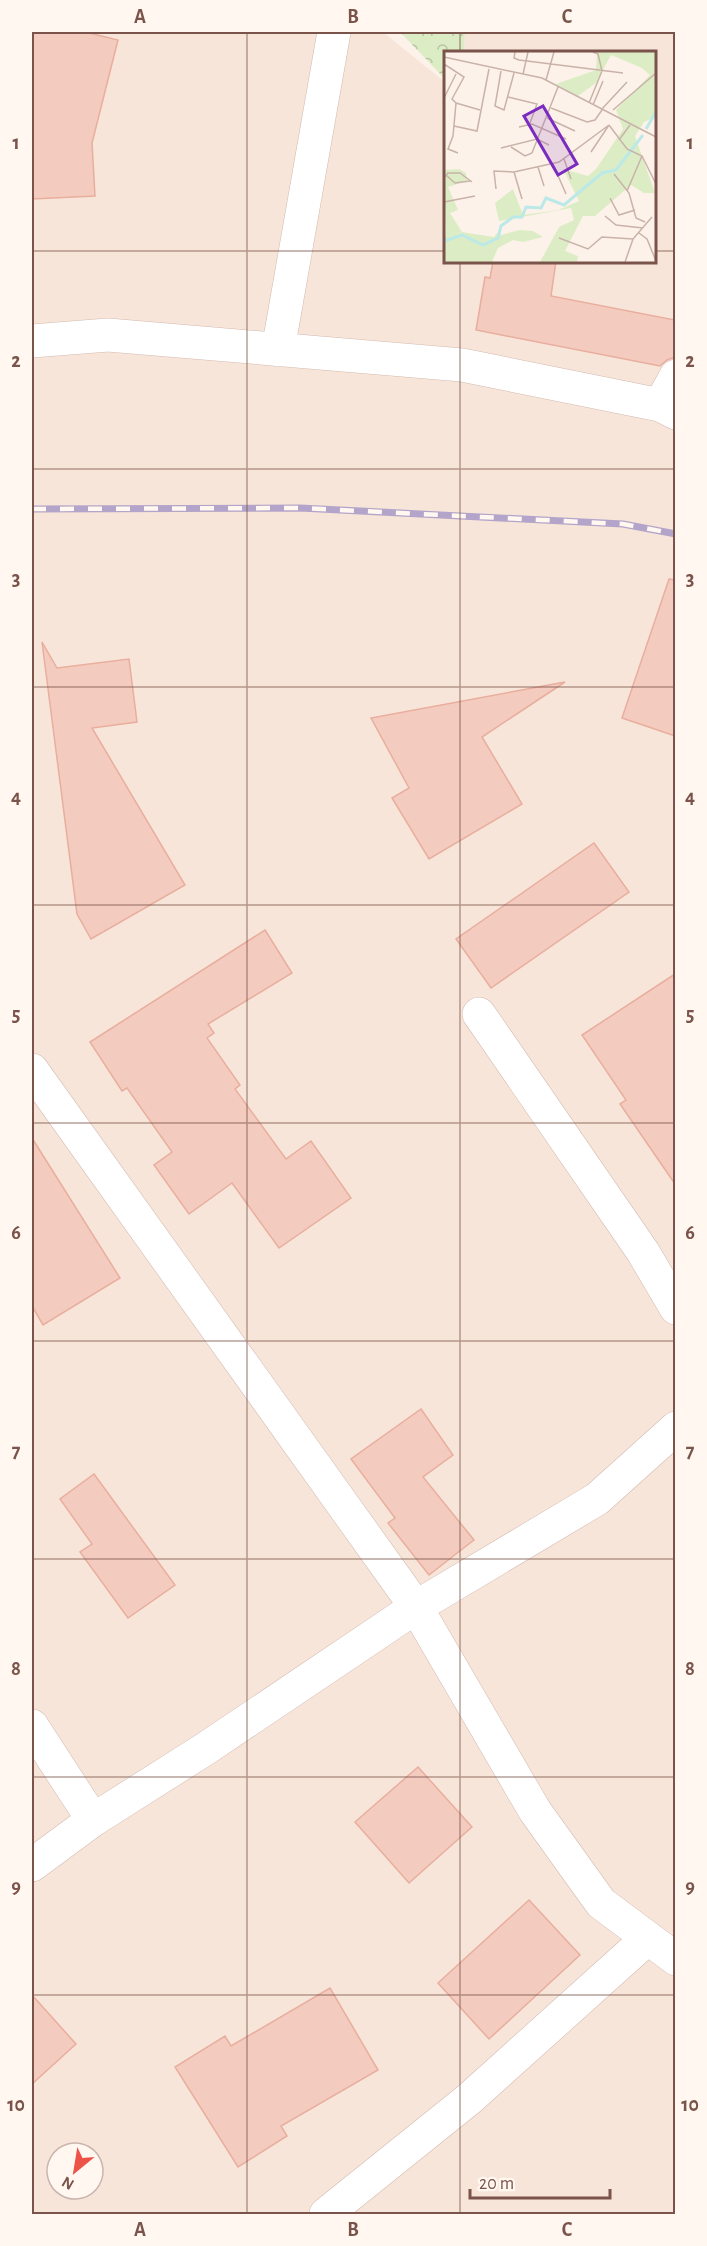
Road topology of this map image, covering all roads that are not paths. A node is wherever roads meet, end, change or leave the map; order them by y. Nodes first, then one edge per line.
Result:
1 (334, 32) edge
2 (32, 341) edge
3 (279, 350) junction
4 (675, 376) edge
5 (668, 409) edge
6 (479, 1014) dead end
7 (32, 1070) edge
8 (675, 1308) edge
9 (675, 1428) edge
10 (416, 1607) junction
11 (32, 1726) edge
12 (93, 1820) junction
13 (32, 1865) edge
14 (648, 1938) junction
15 (675, 1959) edge
16 (326, 2214) edge

1 - 3 street
2 - 3 street
3 - 5 street
4 - 5 street
6 - 8 street
7 - 10 street
9 - 10 street
10 - 12 street
10 - 14 street
11 - 12 street
12 - 13 street
14 - 15 street
14 - 16 street

